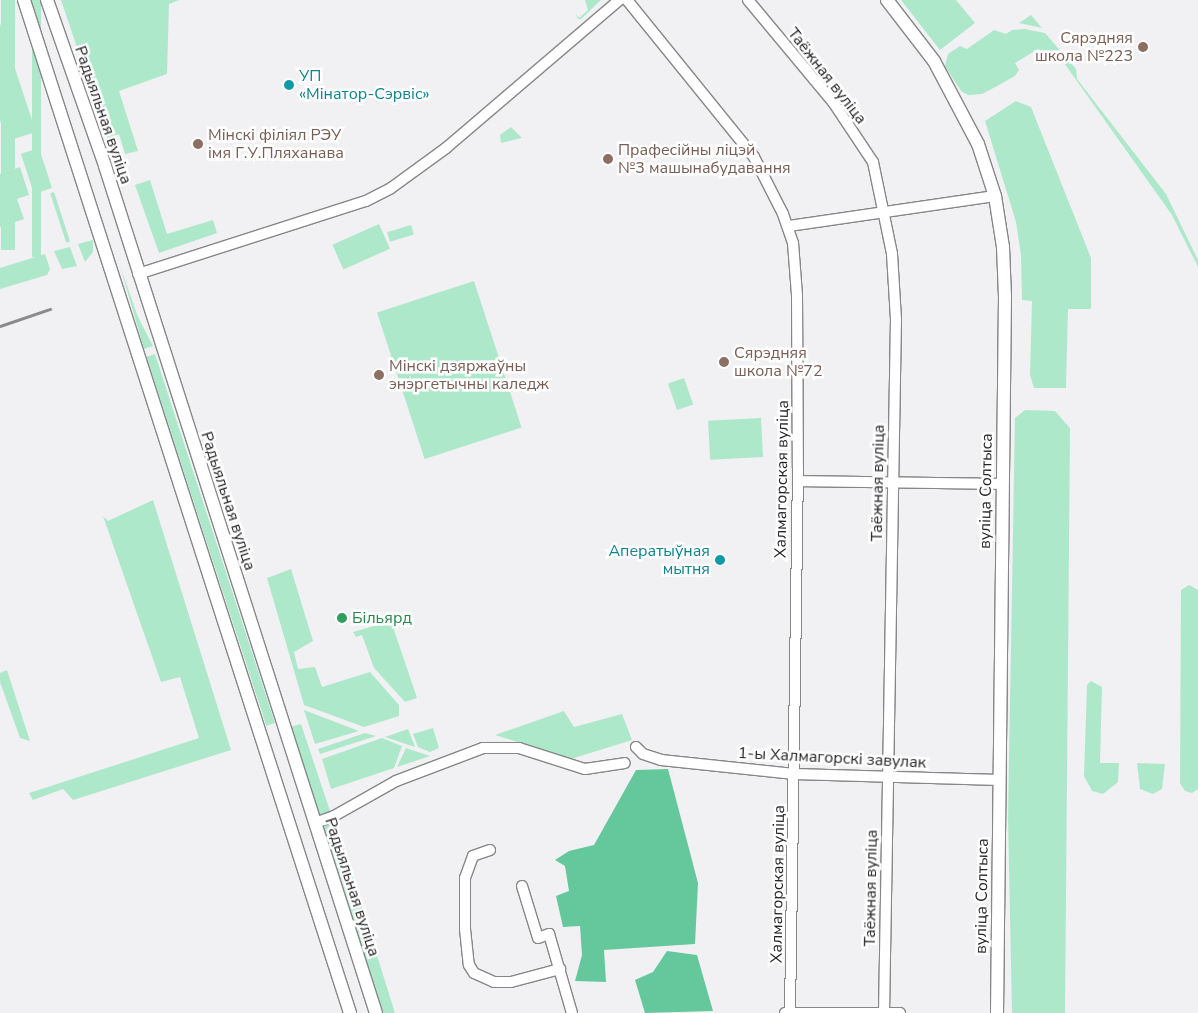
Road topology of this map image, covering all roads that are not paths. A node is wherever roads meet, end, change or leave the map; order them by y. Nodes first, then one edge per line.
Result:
1 (24, 0) edge
2 (47, 0) edge
3 (619, 0) edge
4 (627, 0) edge
5 (748, 0) edge
6 (886, 0) edge
7 (995, 196) junction
8 (886, 211) junction
9 (789, 226) junction
10 (138, 274) junction
11 (798, 481) junction
12 (893, 482) junction
13 (1002, 484) junction
14 (636, 747) dead end
15 (625, 763) dead end
16 (794, 774) junction
17 (888, 777) junction
18 (1000, 780) junction
19 (315, 822) junction
20 (490, 850) dead end
21 (522, 886) dead end
22 (357, 958) junction
23 (335, 967) junction
24 (560, 969) junction
25 (787, 1012) edge
26 (884, 1012) edge
27 (350, 1013) edge
28 (376, 1013) edge
29 (572, 1013) edge
30 (900, 1013) edge
31 (997, 1013) edge

1 - 23 main road
2 - 10 main road, Радыяльная вуліца
3 - 10 street
4 - 9 street, Халмагорская вуліца
5 - 8 street, Таёжная вуліца
6 - 7 main road, вуліца Солтыса
7 - 8 street
7 - 13 main road, вуліца Солтыса
8 - 9 street
8 - 12 street, Таёжная вуліца
9 - 11 street, Халмагорская вуліца
10 - 19 main road, Радыяльная вуліца
11 - 12 street
11 - 16 street, Халмагорская вуліца
12 - 13 street
12 - 17 street, Таёжная вуліца
13 - 18 main road, вуліца Солтыса
14 - 16 street, 1-ы Халмагорскі завулак
15 - 19 street
16 - 17 street, 1-ы Халмагорскі завулак
16 - 25 street, Халмагорская вуліца
17 - 18 street, 1-ы Халмагорскі завулак
17 - 26 street, Таёжная вуліца
18 - 31 main road, вуліца Солтыса
19 - 22 main road, Радыяльная вуліца
20 - 24 street
21 - 24 street
22 - 23 main road
22 - 28 main road, Радыяльная вуліца
23 - 27 main road
24 - 29 street
25 - 26 street
26 - 30 street

